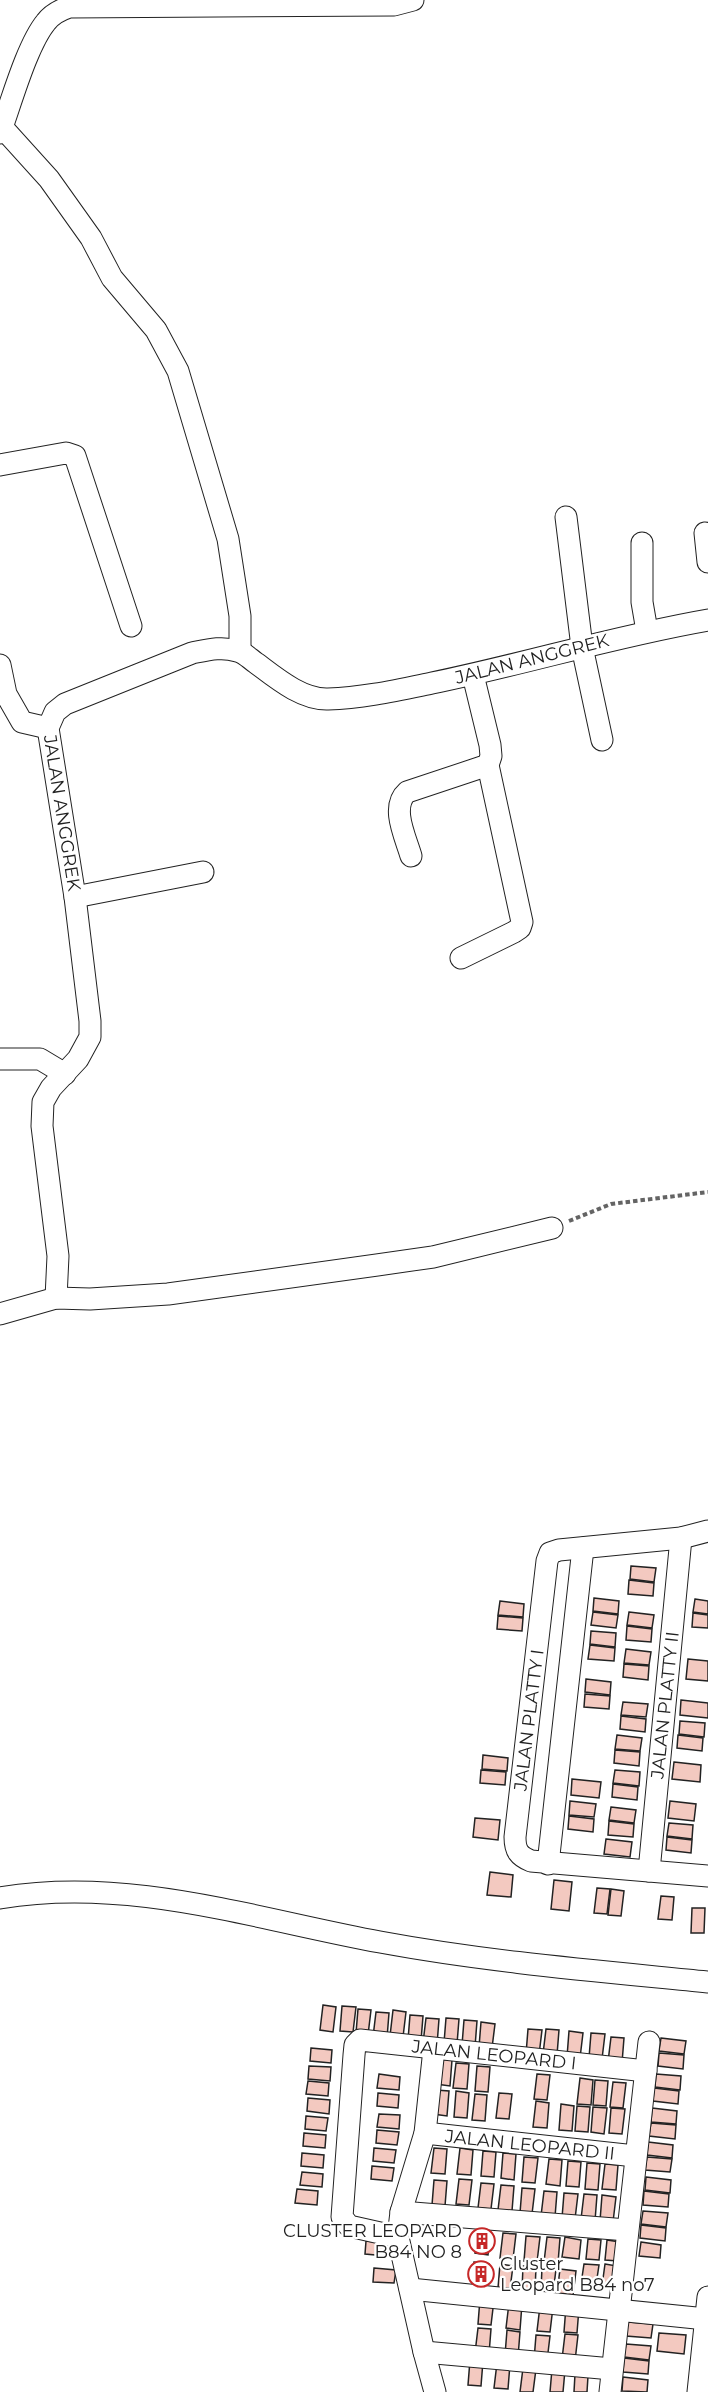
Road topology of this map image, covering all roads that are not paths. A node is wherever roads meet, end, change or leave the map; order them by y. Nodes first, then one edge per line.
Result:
1 (413, 0) edge
2 (1, 130) edge
3 (0, 465) edge
4 (566, 517) dead end
5 (705, 533) dead end
6 (642, 543) dead end
7 (708, 562) edge
8 (708, 620) edge
9 (131, 626) dead end
10 (647, 631) junction
11 (582, 647) junction
12 (240, 651) junction
13 (0, 664) edge
14 (473, 675) junction
15 (3, 694) edge
16 (48, 728) junction
17 (602, 740) dead end
18 (488, 765) junction
19 (411, 856) dead end
20 (203, 872) dead end
21 (75, 897) junction
22 (461, 958) dead end
23 (0, 1059) edge
24 (65, 1074) junction
25 (552, 1228) road end
26 (56, 1298) junction
27 (0, 1314) edge
28 (708, 1530) edge
29 (681, 1538) junction
30 (583, 1548) junction
31 (548, 1864) junction
32 (649, 1871) junction
33 (708, 1876) edge
34 (0, 1898) edge
35 (708, 1982) edge
36 (649, 2042) dead end
37 (434, 2049) junction
38 (646, 2071) junction
39 (425, 2133) junction
40 (635, 2156) junction
41 (401, 2212) junction
42 (627, 2230) junction
43 (398, 2237) junction
44 (410, 2289) junction
45 (708, 2297) edge
46 (619, 2311) junction
47 (706, 2319) junction
48 (424, 2352) junction
49 (612, 2369) junction
50 (702, 2384) edge
51 (435, 2392) edge
52 (610, 2392) edge

1 - 2 street
2 - 12 street
3 - 9 street
4 - 11 street
5 - 7 street
6 - 10 street
8 - 10 street, JALAN ANGGREK
10 - 11 street, JALAN ANGGREK
11 - 14 street, JALAN ANGGREK
11 - 17 street
12 - 14 street, JALAN ANGGREK
12 - 16 street, JALAN ANGGREK
13 - 15 street
14 - 18 street
15 - 16 street
16 - 21 street, JALAN ANGGREK
18 - 19 street
18 - 22 street
20 - 21 street
21 - 24 street, JALAN ANGGREK
23 - 24 street
24 - 26 street, JALAN ANGGREK
25 - 26 street
26 - 27 street
28 - 29 street, JALAN PLATTY I
29 - 30 street, JALAN PLATTY I
29 - 32 street, JALAN PLATTY II
30 - 31 street
30 - 31 street, JALAN PLATTY I
31 - 32 street, JALAN PLATTY I
32 - 33 street, JALAN PLATTY I
34 - 35 street
36 - 38 street
37 - 38 street, JALAN LEOPARD I
37 - 39 street
37 - 43 street, JALAN LEOPARD I
38 - 40 street
39 - 40 street, JALAN LEOPARD II
39 - 41 street
40 - 42 street
41 - 42 street
41 - 43 street
42 - 46 street
43 - 44 street
44 - 46 street
44 - 48 street
45 - 47 street
46 - 47 street
46 - 49 street
47 - 50 street
48 - 49 street
48 - 51 street
49 - 52 street

